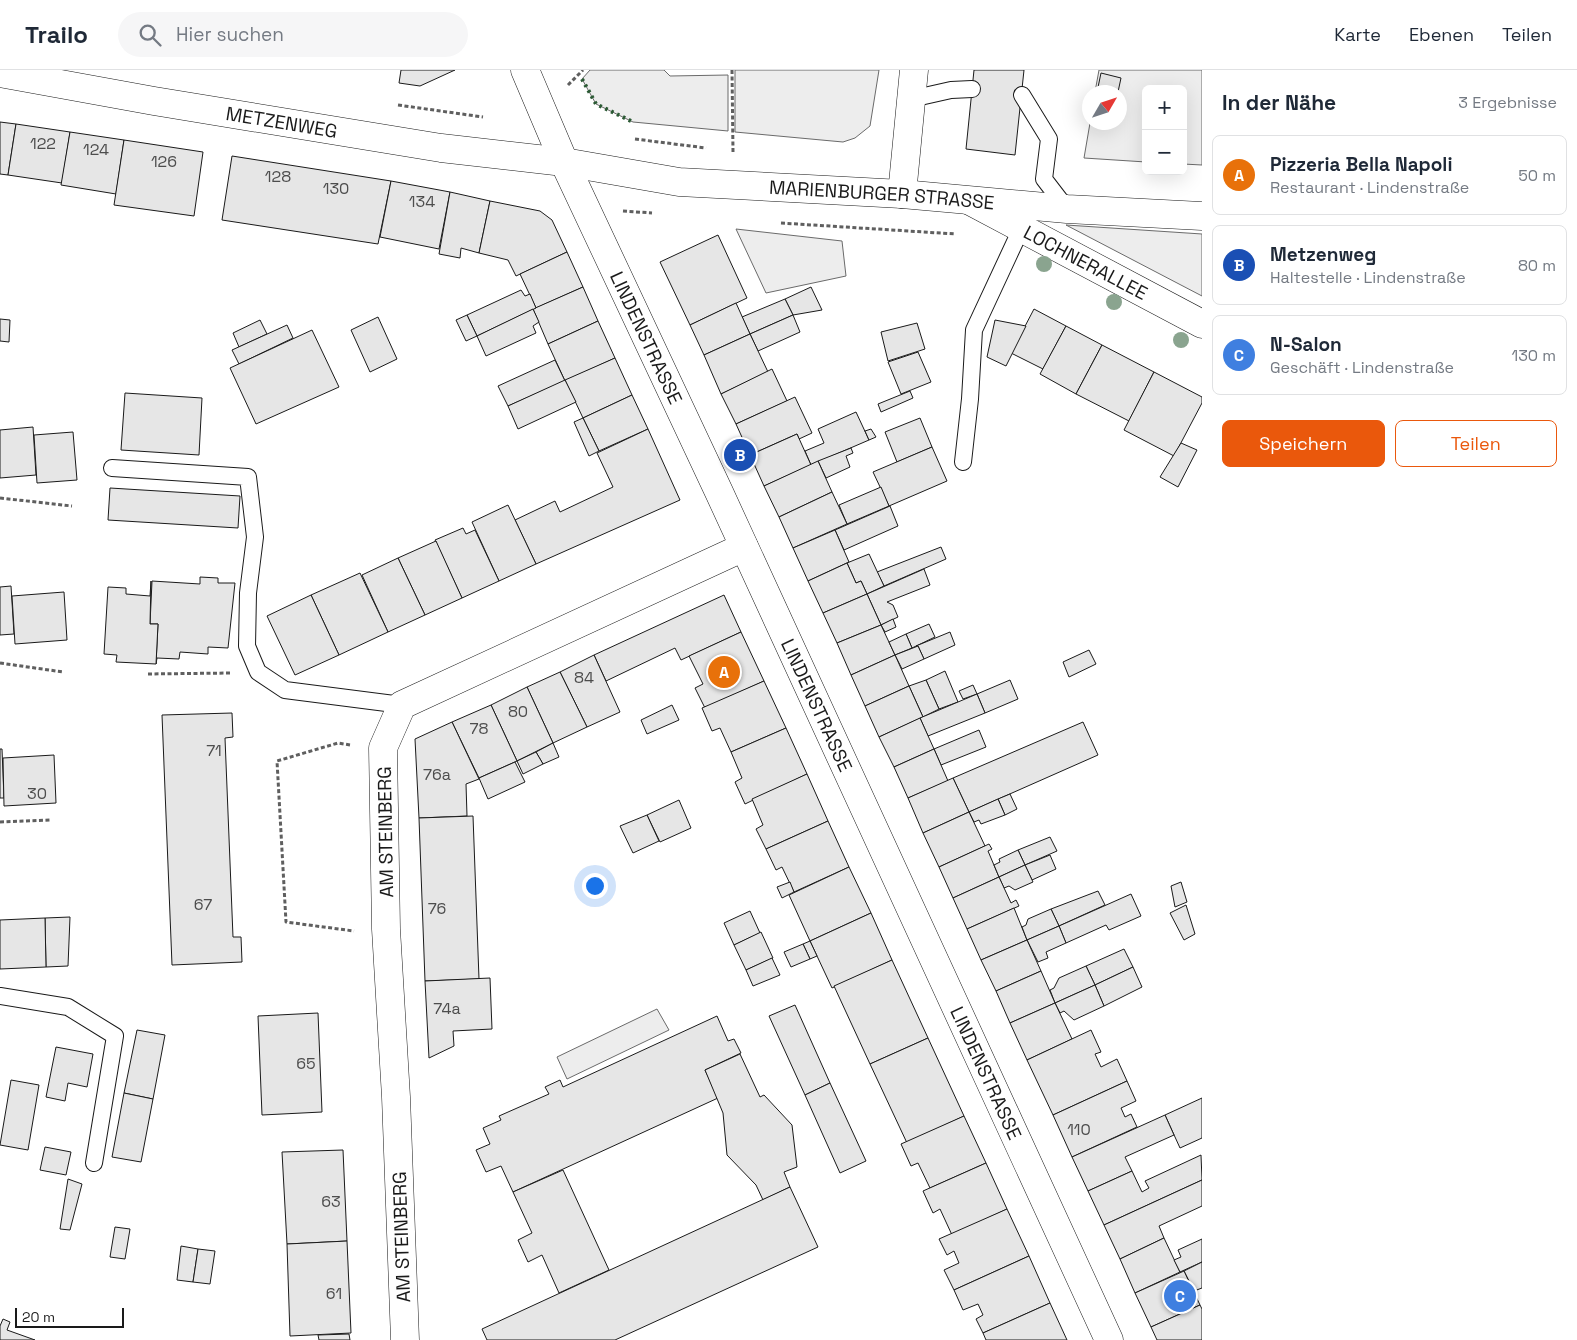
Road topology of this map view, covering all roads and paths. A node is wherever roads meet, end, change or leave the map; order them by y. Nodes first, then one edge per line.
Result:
1 (525, 70) edge
2 (732, 70) edge
3 (914, 70) edge
4 (0, 73) edge
5 (972, 89) dead end
6 (1022, 95) dead end
7 (911, 99) junction
8 (392, 104) dead end
9 (487, 118) dead end
10 (628, 138) dead end
11 (714, 150) dead end
12 (724, 151) dead end
13 (733, 152) junction
14 (742, 153) dead end
15 (564, 162) junction
16 (739, 185) junction
17 (902, 194) junction
18 (970, 201) junction
19 (1067, 209) junction
20 (1202, 216) edge
21 (1021, 229) junction
22 (1202, 324) edge
23 (963, 462) dead end
24 (112, 468) dead end
25 (0, 498) edge
26 (72, 506) dead end
27 (744, 547) junction
28 (0, 663) edge
29 (63, 672) dead end
30 (258, 672) junction
31 (148, 674) dead end
32 (402, 705) junction
33 (383, 748) junction
34 (50, 820) dead end
35 (0, 822) edge
36 (386, 929) junction
37 (0, 996) edge
38 (94, 1163) dead end
39 (405, 1340) edge
40 (1109, 1340) edge

1 - 15 street, LINDENSTRASSE
2 - 13 path
3 - 7 street
4 - 15 street, METZENWEG
5 - 7 lane
6 - 19 lane
7 - 17 street
8 - 9 path
10 - 11 path
12 - 13 path
13 - 14 path
13 - 16 path
15 - 16 street, MARIENBURGER STRASSE
15 - 27 street, LINDENSTRASSE
16 - 17 street, MARIENBURGER STRASSE
17 - 18 street, MARIENBURGER STRASSE
18 - 19 street, MARIENBURGER STRASSE
18 - 21 street, LOCHNERALLEE
19 - 20 street, MARIENBURGER STRASSE
21 - 22 street, LOCHNERALLEE
21 - 23 lane
24 - 30 lane
25 - 26 path
27 - 32 street
27 - 40 street, LINDENSTRASSE
28 - 29 path
30 - 31 path
30 - 32 lane
32 - 33 street, AM STEINBERG
33 - 36 street, AM STEINBERG
33 - 36 path
34 - 35 path
36 - 39 street, AM STEINBERG
37 - 38 lane

